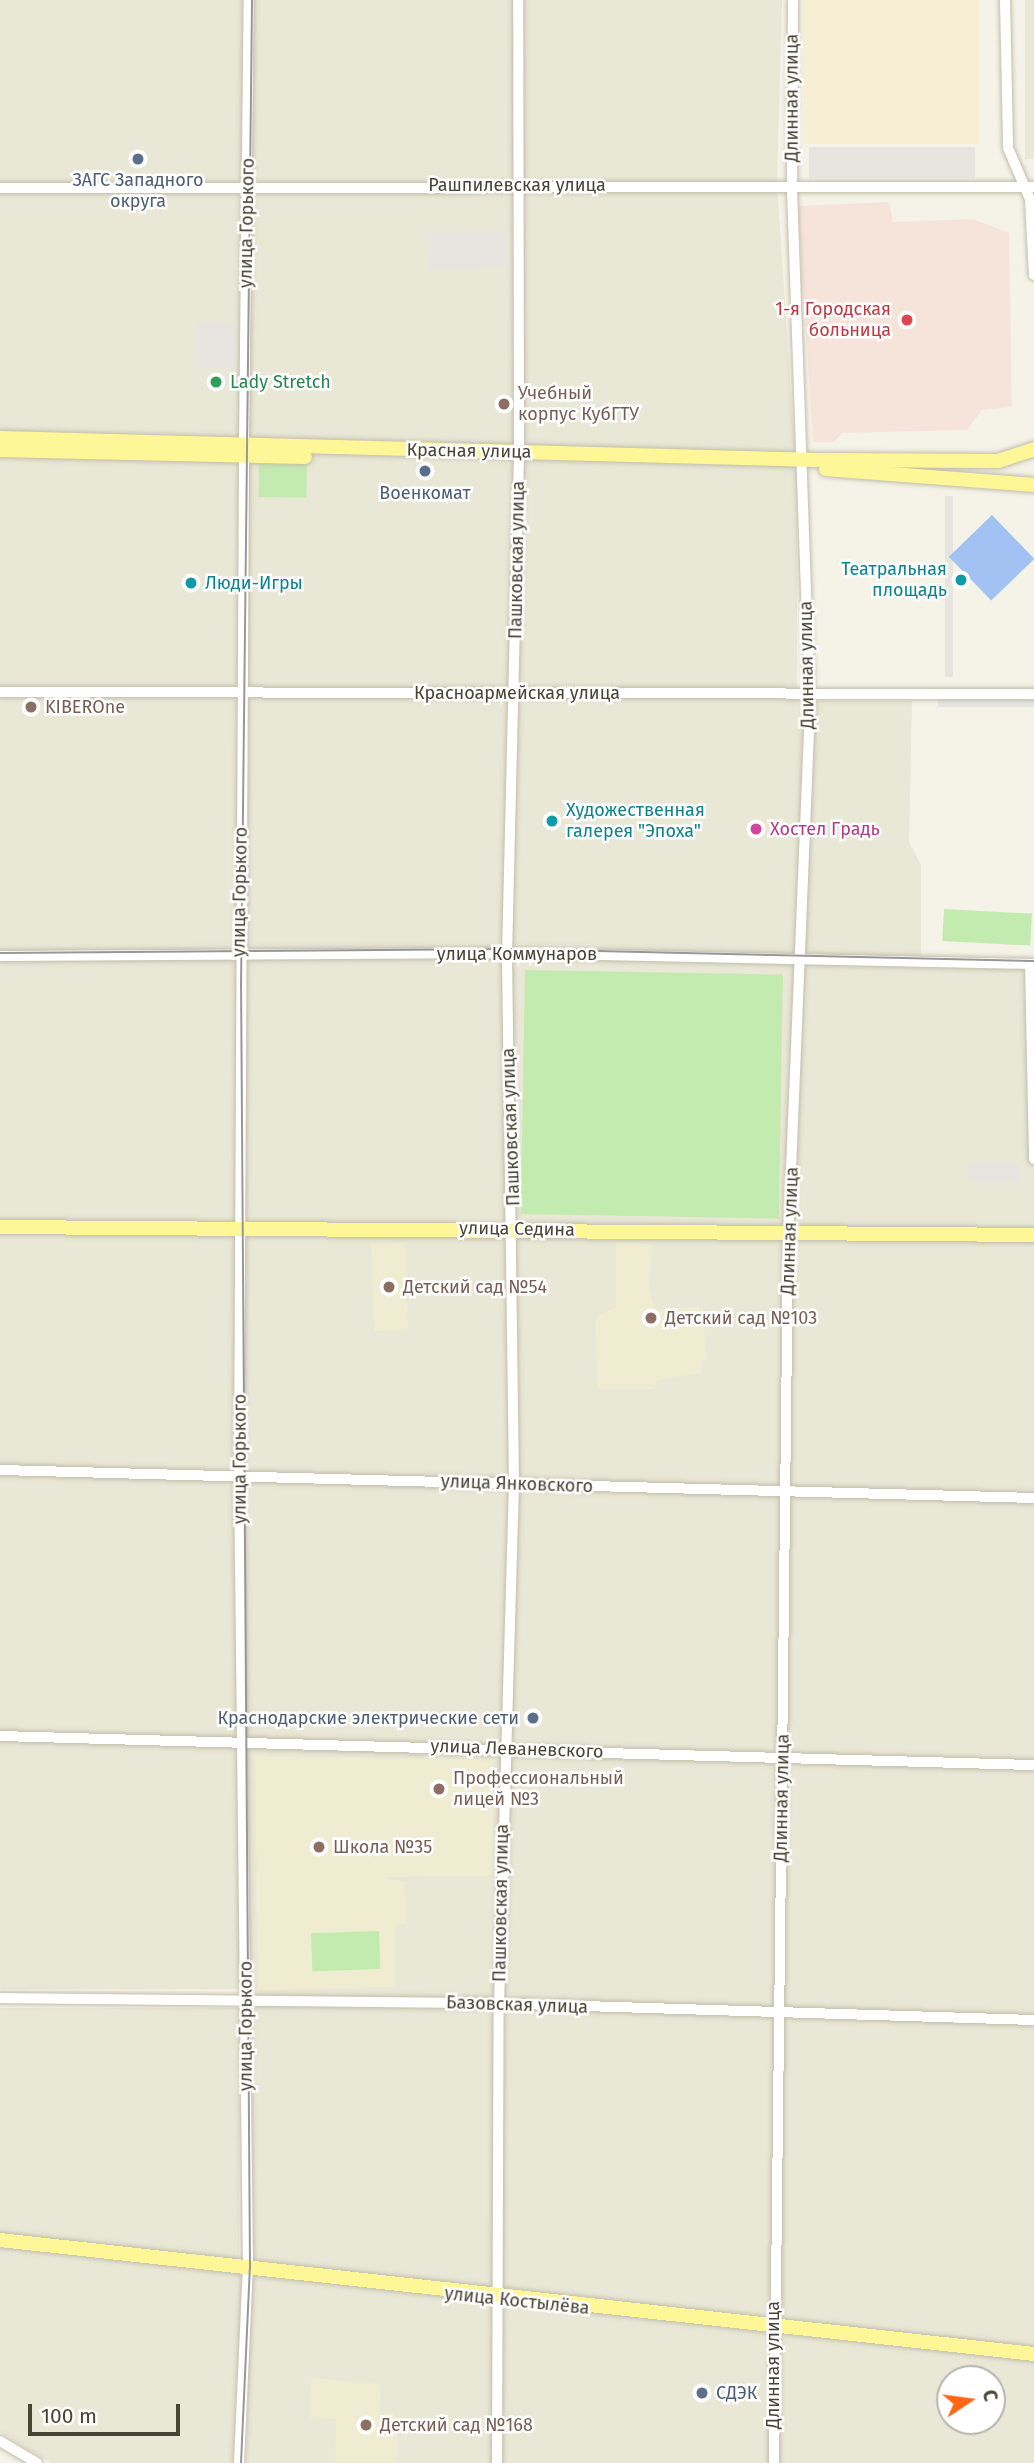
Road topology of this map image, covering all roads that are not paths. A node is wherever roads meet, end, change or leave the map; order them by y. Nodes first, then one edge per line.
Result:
1 (249, 0) edge
2 (518, 0) edge
3 (793, 0) edge
4 (1005, 0) edge
5 (247, 185) junction
6 (519, 185) junction
7 (1030, 187) edge
8 (0, 188) edge
9 (792, 189) junction
10 (1034, 275) edge
11 (0, 439) edge
12 (1034, 449) edge
13 (0, 450) edge
14 (244, 450) junction
15 (519, 457) junction
16 (938, 460) junction
17 (804, 464) junction
18 (937, 478) junction
19 (1034, 485) edge
20 (0, 692) edge
21 (514, 692) junction
22 (242, 694) junction
23 (808, 694) junction
24 (1034, 694) edge
25 (508, 953) junction
26 (0, 956) edge
27 (239, 956) junction
28 (803, 960) junction
29 (1032, 964) edge
30 (1032, 1048) edge
31 (1033, 1113) edge
32 (1034, 1159) edge
33 (0, 1227) edge
34 (239, 1227) junction
35 (516, 1228) junction
36 (789, 1233) junction
37 (1034, 1235) edge
38 (0, 1470) edge
39 (239, 1476) junction
40 (514, 1484) junction
41 (784, 1494) junction
42 (1034, 1498) edge
43 (0, 1737) edge
44 (243, 1740) junction
45 (505, 1748) junction
46 (783, 1757) junction
47 (1034, 1765) edge
48 (0, 1998) edge
49 (246, 1999) junction
50 (499, 2004) junction
51 (778, 2014) junction
52 (1034, 2020) edge
53 (0, 2241) edge
54 (248, 2268) junction
55 (497, 2299) junction
56 (772, 2327) junction
57 (1034, 2354) edge
58 (0, 2441) edge
59 (37, 2463) edge
60 (239, 2463) edge
61 (496, 2463) edge
62 (774, 2463) edge

1 - 5 street, улица Горького
2 - 6 street, Пашковская улица
3 - 9 street, Длинная улица
4 - 7 street
5 - 6 street, Рашпилевская улица
5 - 8 street, Рашпилевская улица
5 - 14 street, улица Горького
6 - 9 street, Рашпилевская улица
6 - 15 street, Пашковская улица
7 - 9 street, Рашпилевская улица
7 - 10 street
9 - 17 street, Длинная улица
11 - 14 main road, Красная улица
12 - 16 main road, Красная улица
13 - 14 main road, Красная улица
14 - 15 main road, Красная улица
14 - 22 street, улица Горького
15 - 17 main road, Красная улица
15 - 21 street, Пашковская улица
16 - 17 main road, Красная улица
16 - 18 street
17 - 18 main road, Красная улица
17 - 23 street, Длинная улица
18 - 19 main road, Красная улица
20 - 22 street, Красноармейская улица
21 - 22 street, Красноармейская улица
21 - 23 street, Красноармейская улица
21 - 25 street, Пашковская улица
22 - 27 street, улица Горького
23 - 24 street, Красноармейская улица
23 - 28 street, Длинная улица
25 - 27 street, улица Коммунаров
25 - 28 street, улица Коммунаров
25 - 35 street, Пашковская улица
26 - 27 street, улица Коммунаров
27 - 34 street, улица Горького
28 - 29 street, улица Коммунаров
28 - 36 street, Длинная улица
29 - 30 street
30 - 31 street
31 - 32 street
33 - 34 main road, улица Седина
34 - 35 main road, улица Седина
34 - 39 street, улица Горького
35 - 36 main road, улица Седина
35 - 40 street, Пашковская улица
36 - 37 main road, улица Седина
36 - 41 street, Длинная улица
38 - 39 street, улица Янковского
39 - 40 street, улица Янковского
39 - 44 street, улица Горького
40 - 41 street, улица Янковского
40 - 45 street, Пашковская улица
41 - 42 street, улица Янковского
41 - 46 street, Длинная улица
43 - 44 street, улица Леваневского
44 - 45 street, улица Леваневского
44 - 49 street, улица Горького
45 - 46 street, улица Леваневского
45 - 50 street, Пашковская улица
46 - 47 street, улица Леваневского
46 - 51 street, Длинная улица
48 - 49 street, Базовская улица
49 - 50 street, Базовская улица
49 - 54 street, улица Горького
50 - 51 street, Базовская улица
50 - 55 street, Пашковская улица
51 - 52 street, Базовская улица
51 - 56 street, Длинная улица
53 - 54 main road, улица Костылёва
54 - 55 main road, улица Костылёва
54 - 60 street, улица Горького
55 - 56 main road, улица Костылёва
55 - 61 street, Пашковская улица
56 - 57 main road, улица Костылёва
56 - 62 street, Длинная улица
58 - 59 street

